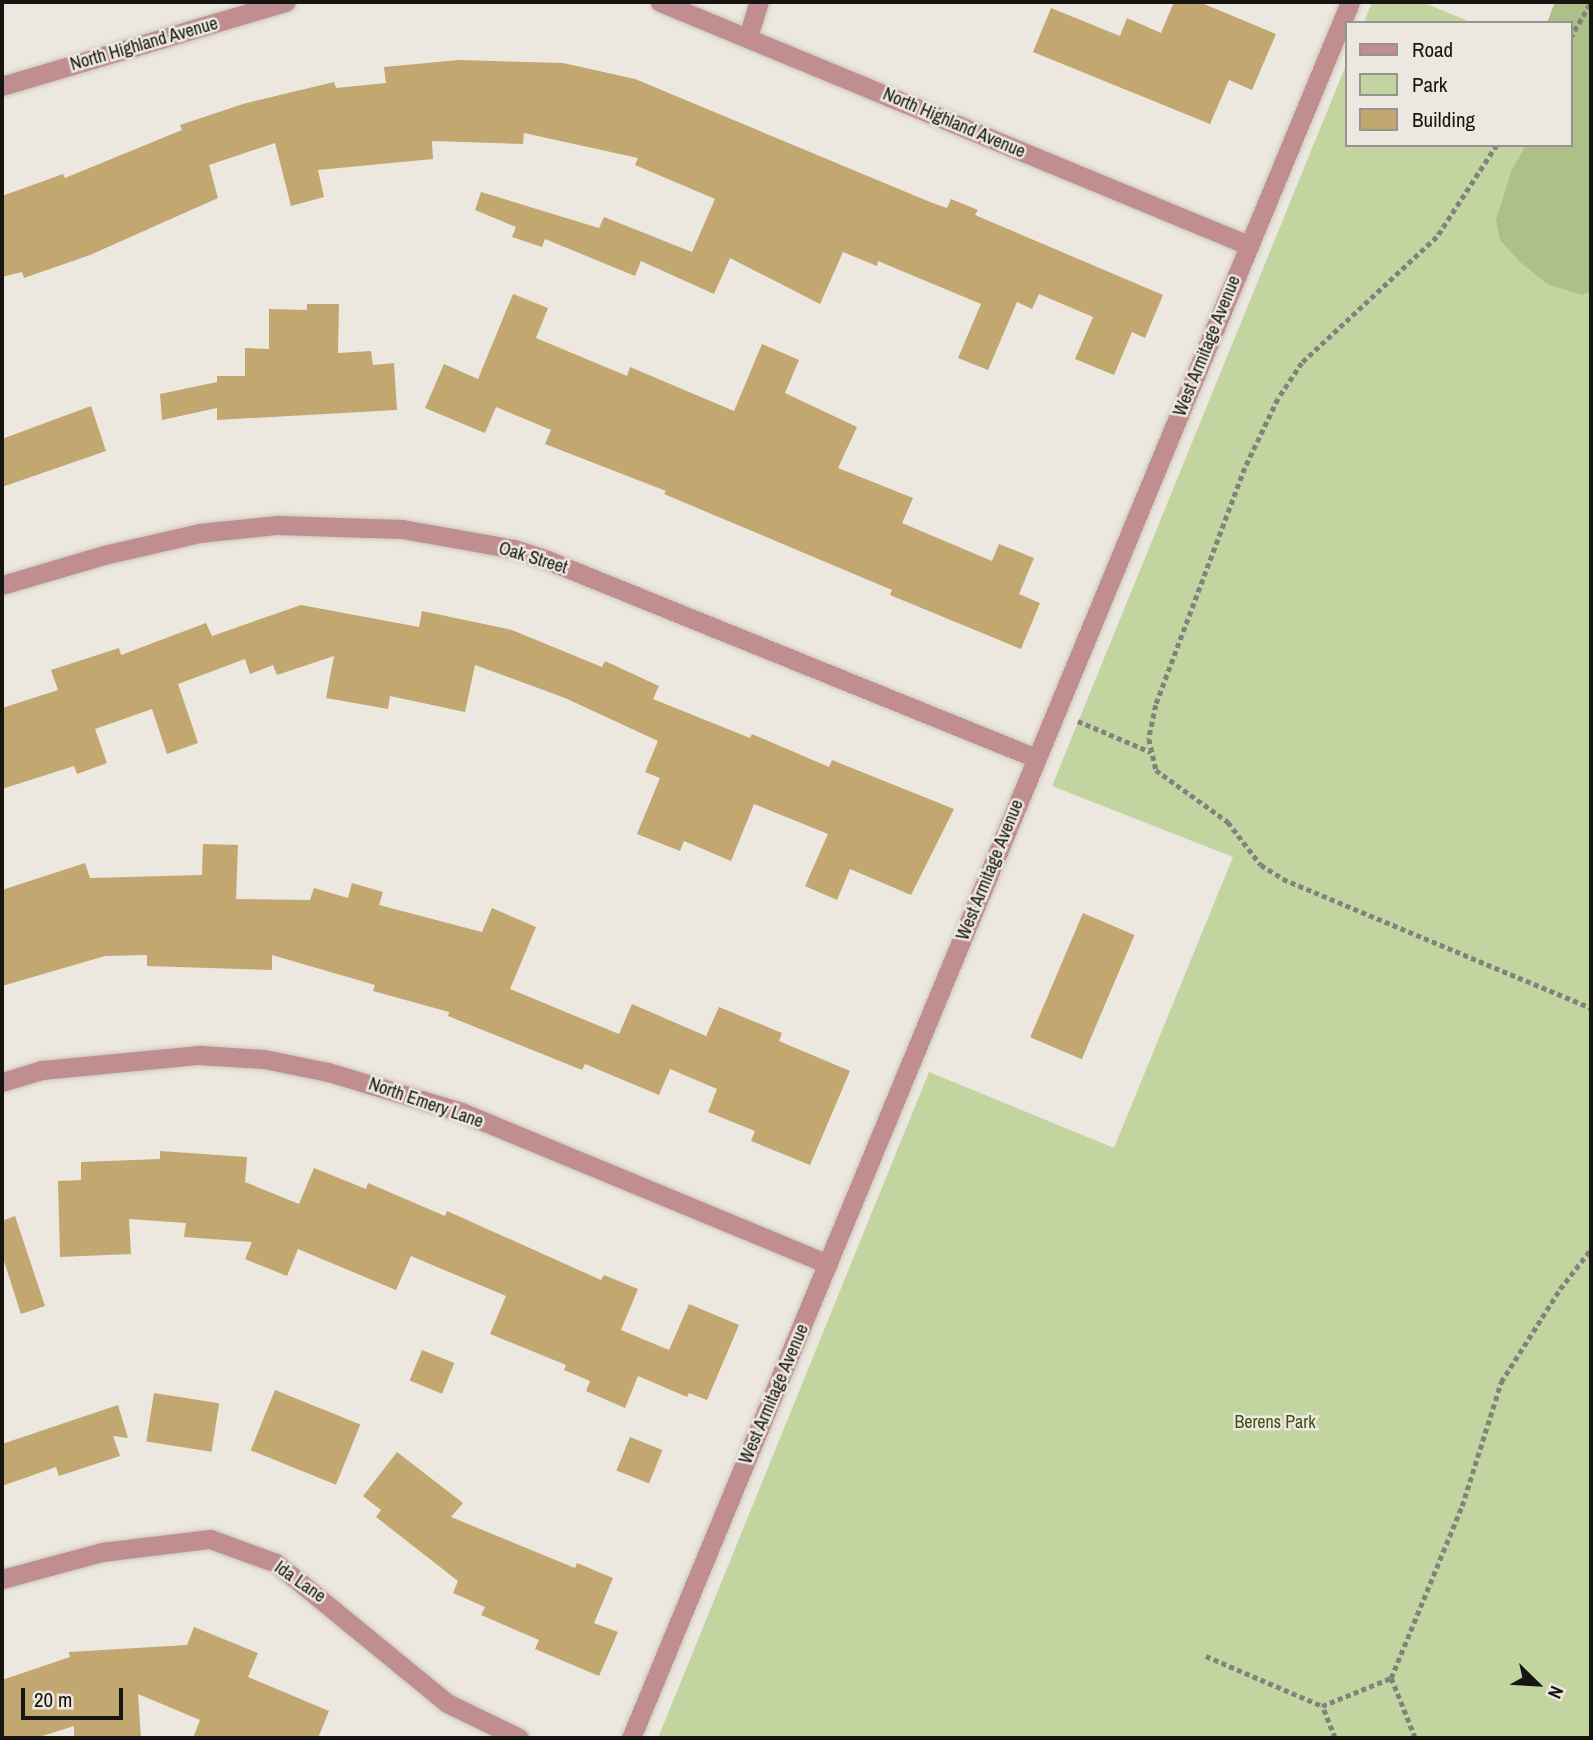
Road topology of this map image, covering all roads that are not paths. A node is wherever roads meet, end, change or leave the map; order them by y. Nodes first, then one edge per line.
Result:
1 (286, 2) edge
2 (660, 2) edge
3 (759, 2) edge
4 (1350, 2) edge
5 (748, 37) junction
6 (2, 86) edge
7 (1248, 245) junction
8 (2, 585) edge
9 (1036, 758) junction
10 (2, 1083) edge
11 (828, 1264) junction
12 (2, 1580) edge
13 (519, 1738) edge
14 (631, 1738) edge

1 - 6 street, North Highland Avenue
2 - 5 street, North Highland Avenue
3 - 5 street
4 - 7 street, West Armitage Avenue
5 - 7 street, North Highland Avenue
7 - 9 street, West Armitage Avenue
8 - 9 street, Oak Street
9 - 11 street, West Armitage Avenue
10 - 11 street, North Emery Lane
11 - 14 street, West Armitage Avenue
12 - 13 street, Ida Lane

